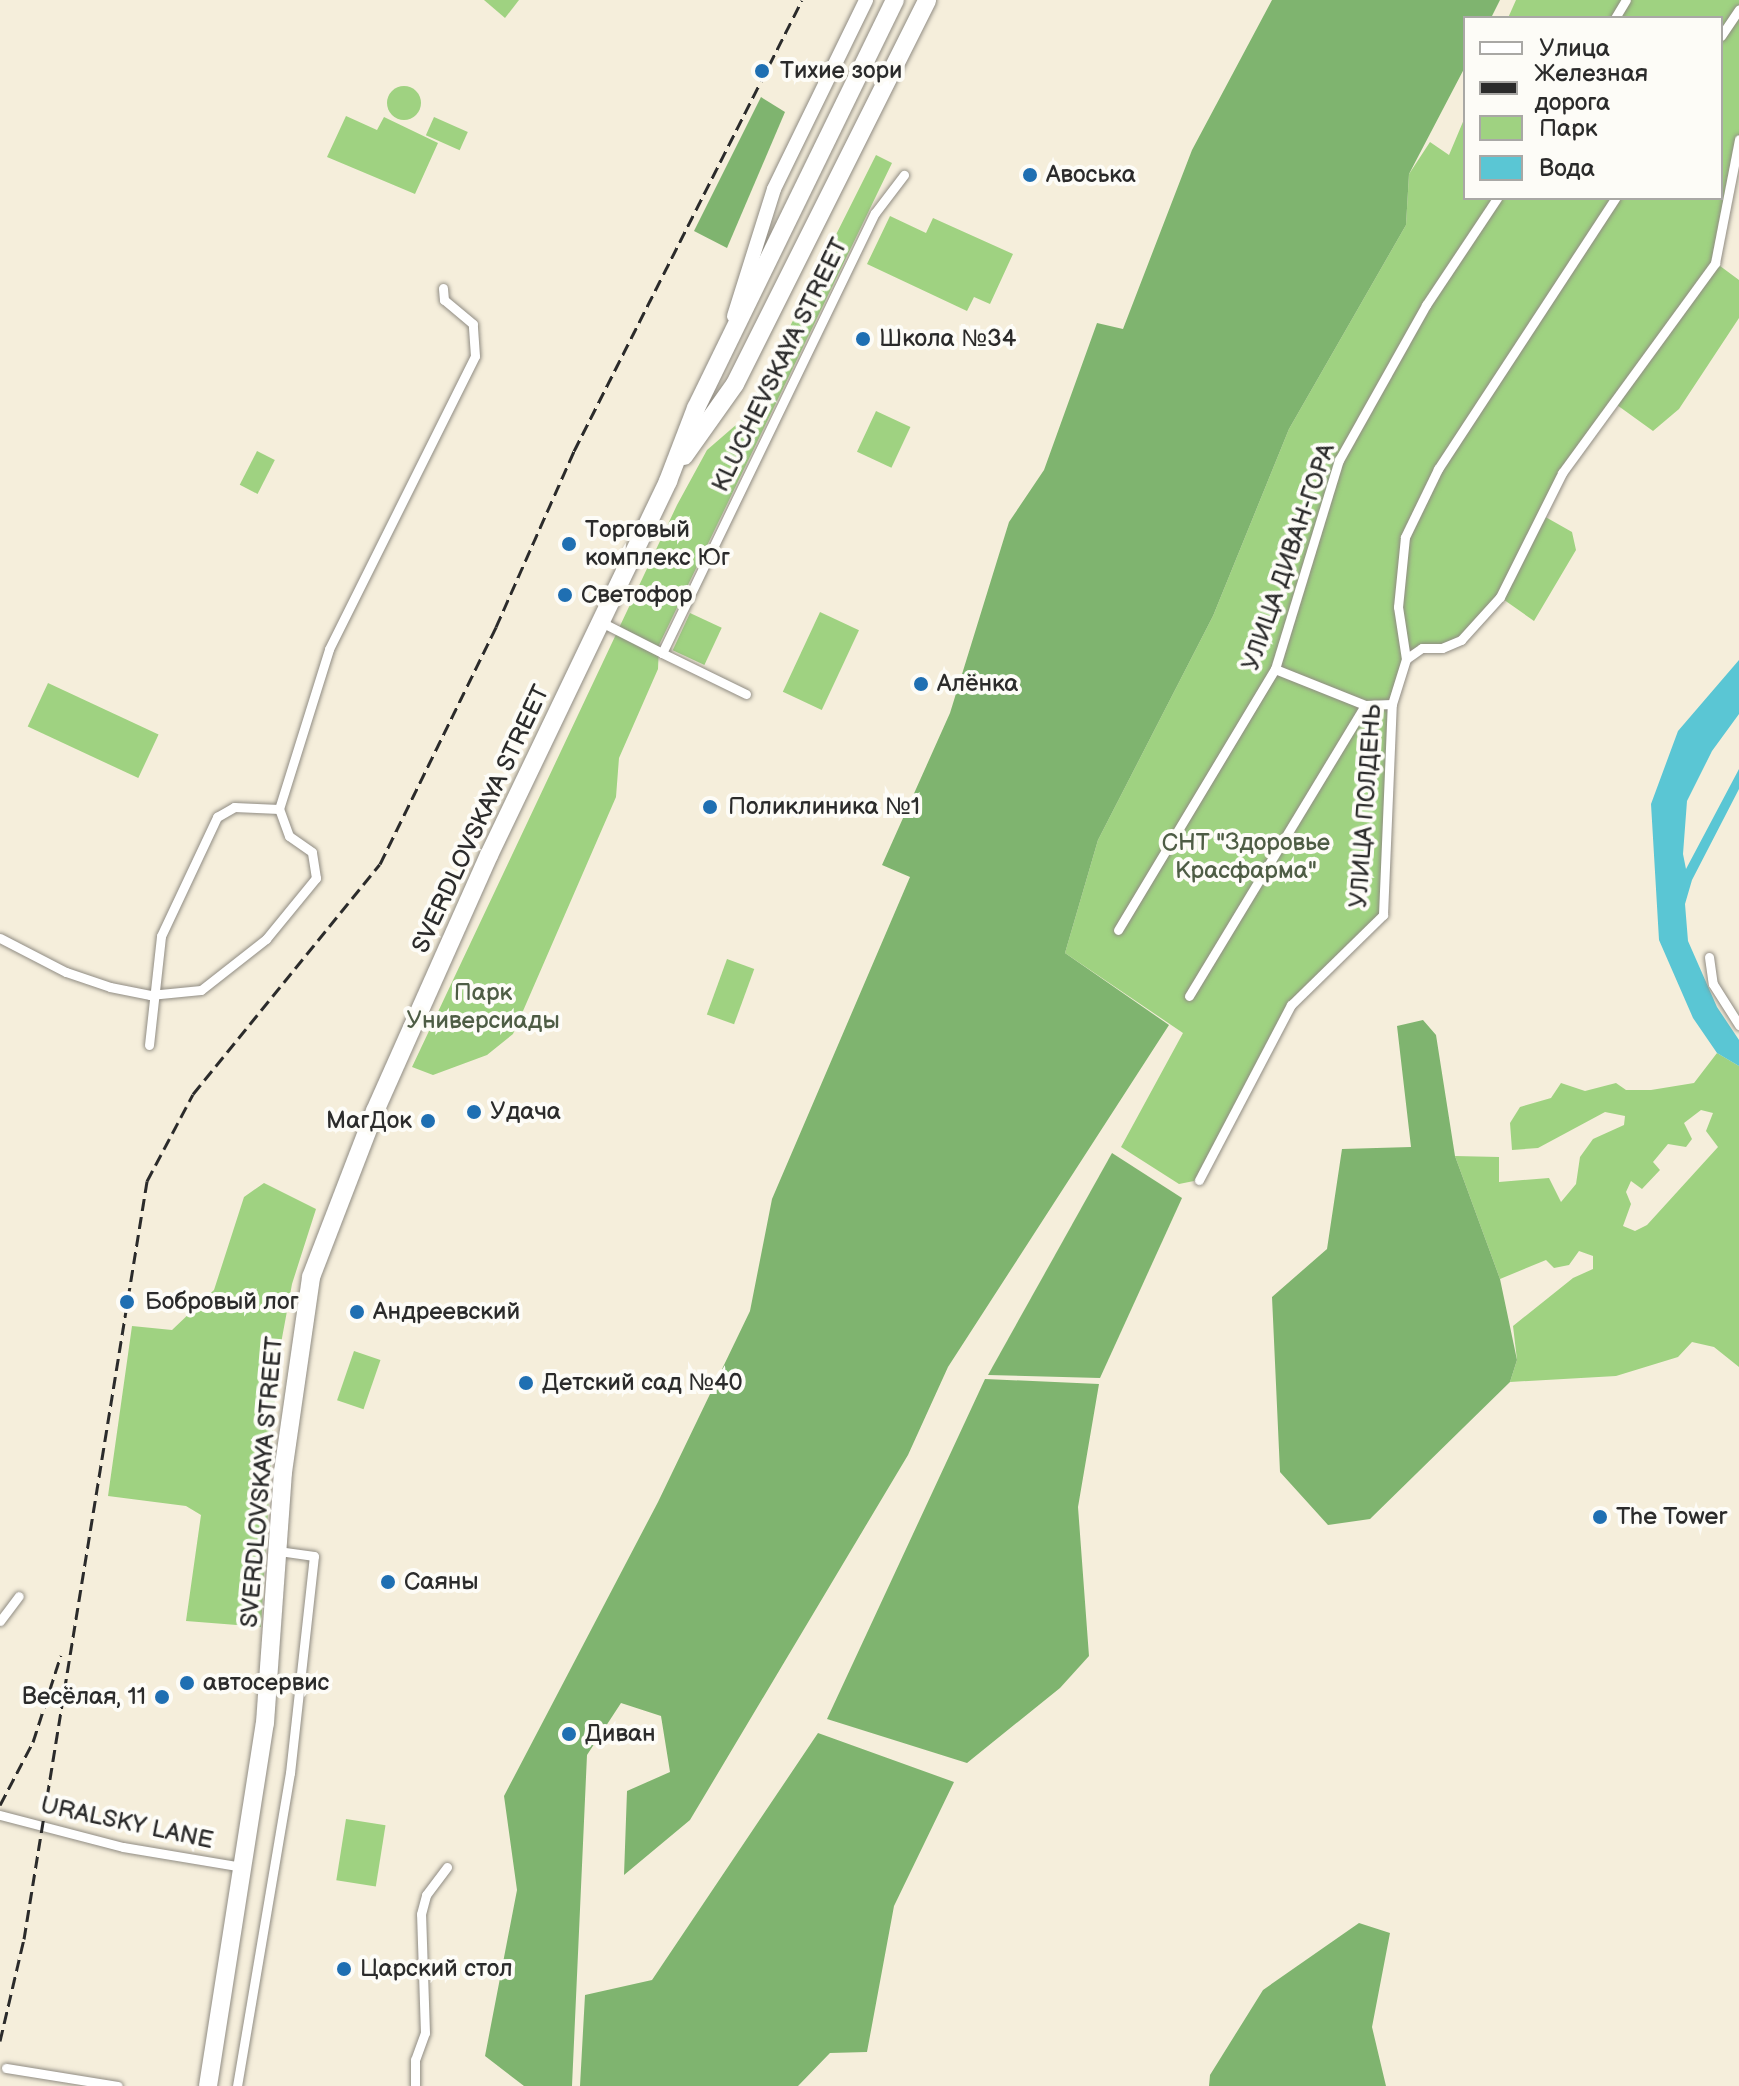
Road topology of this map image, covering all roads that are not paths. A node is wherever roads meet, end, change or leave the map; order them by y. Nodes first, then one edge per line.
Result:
1 (866, 0) edge
2 (895, 0) edge
3 (935, 0) edge
4 (923, 7) edge
5 (1739, 9) edge
6 (1723, 33) edge
7 (1739, 139) edge
8 (904, 175) dead end
9 (1496, 200) edge
10 (1614, 200) edge
11 (443, 288) dead end
12 (718, 363) junction
13 (671, 475) junction
14 (601, 622) junction
15 (662, 653) junction
16 (1406, 659) junction
17 (1275, 669) junction
18 (746, 694) dead end
19 (1392, 704) junction
20 (1365, 705) junction
21 (279, 809) junction
22 (1118, 930) dead end
23 (0, 938) edge
24 (1709, 957) dead end
25 (150, 995) junction
26 (1189, 996) dead end
27 (1739, 1025) edge
28 (149, 1045) dead end
29 (1199, 1180) dead end
30 (279, 1551) junction
31 (19, 1596) dead end
32 (0, 1621) edge
33 (0, 1815) edge
34 (247, 1867) junction
35 (447, 1867) dead end
36 (6, 2068) dead end
37 (118, 2086) edge
38 (208, 2086) edge
39 (237, 2086) edge
40 (415, 2086) edge

1 - 12 main road
2 - 12 highway, SVERDLOVSKAYA STREET
3 - 4 street
4 - 13 highway, SVERDLOVSKAYA STREET
5 - 6 street
7 - 16 street
8 - 15 street, KLUCHEVSKAYA STREET
9 - 17 street, УЛИЦА ДИВАН-ГОРА
10 - 16 street, УЛИЦА ПОЛДЕНЬ
11 - 21 street
12 - 13 highway, SVERDLOVSKAYA STREET
13 - 14 highway, SVERDLOVSKAYA STREET
14 - 15 street
14 - 30 highway, SVERDLOVSKAYA STREET
15 - 18 street
16 - 19 street, УЛИЦА ПОЛДЕНЬ
17 - 20 street
17 - 22 street, УЛИЦА ДИВАН-ГОРА
19 - 20 street
19 - 29 street, УЛИЦА ПОЛДЕНЬ
20 - 26 street
21 - 25 street
21 - 25 street
23 - 25 street
24 - 27 street
25 - 28 street
30 - 34 highway, SVERDLOVSKAYA STREET
30 - 39 street
31 - 32 street
33 - 34 street, URALSKY LANE
34 - 38 highway, SVERDLOVSKAYA STREET
35 - 40 street
36 - 37 street

